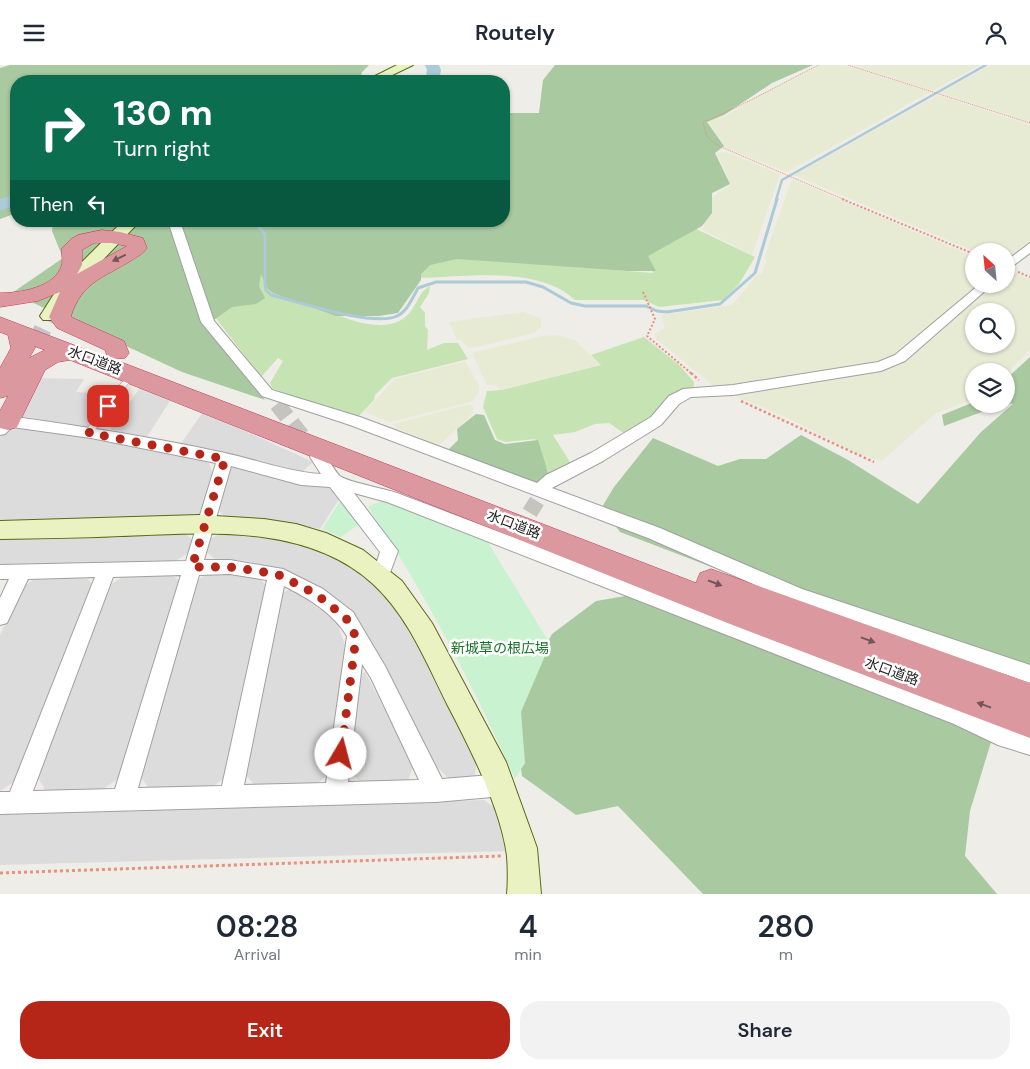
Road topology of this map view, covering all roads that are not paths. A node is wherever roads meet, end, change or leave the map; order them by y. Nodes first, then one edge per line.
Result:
1 (407, 65) edge
2 (384, 75) edge
3 (126, 227) edge
4 (176, 227) edge
5 (114, 238) junction
6 (1030, 247) edge
7 (1015, 260) edge
8 (976, 293) edge
9 (0, 299) edge
10 (0, 309) edge
11 (49, 316) tunnel mouth
12 (17, 333) edge
13 (74, 352) junction
14 (126, 364) junction
15 (0, 390) edge
16 (3, 421) edge
17 (89, 433) junction
18 (318, 457) tunnel mouth
19 (225, 459) junction
20 (334, 481) junction
21 (539, 495) junction
22 (206, 524) junction
23 (0, 530) edge
24 (192, 567) junction
25 (107, 569) junction
26 (0, 572) edge
27 (22, 572) junction
28 (277, 574) junction
29 (380, 576) junction
30 (0, 617) edge
31 (356, 637) junction
32 (1030, 674) edge
33 (1030, 699) edge
34 (1030, 721) edge
35 (1030, 745) edge
36 (502, 785) junction
37 (436, 791) junction
38 (336, 793) junction
39 (231, 797) junction
40 (123, 800) junction
41 (9, 803) edge
42 (524, 894) edge

1 - 2 street
3 - 5 street
4 - 21 street
5 - 9 highway
5 - 11 street
5 -> 14 highway
6 - 7 street
8 - 21 street
10 - 14 highway, 水口道路
12 - 13 highway, 水口道路
12 - 15 highway
12 - 16 street
13 - 14 highway, 水口道路
13 - 16 highway
14 - 17 lane
14 -> 33 highway, 水口道路
34 -> 14 highway, 水口道路
16 - 17 street
17 - 19 street
18 - 20 street
19 - 20 street
19 - 22 street
20 - 29 street
20 - 35 street
21 - 32 street
22 - 23 street
22 - 24 street
22 - 29 street
24 - 25 street
24 - 28 street
24 - 40 street
25 - 27 street
25 - 41 street
26 - 27 street
27 - 30 street
28 - 31 street
28 - 39 street
29 - 36 street
31 - 37 street
31 - 38 street
36 - 37 street
36 - 42 street
37 - 38 street
38 - 39 street
39 - 40 street
40 - 41 street

